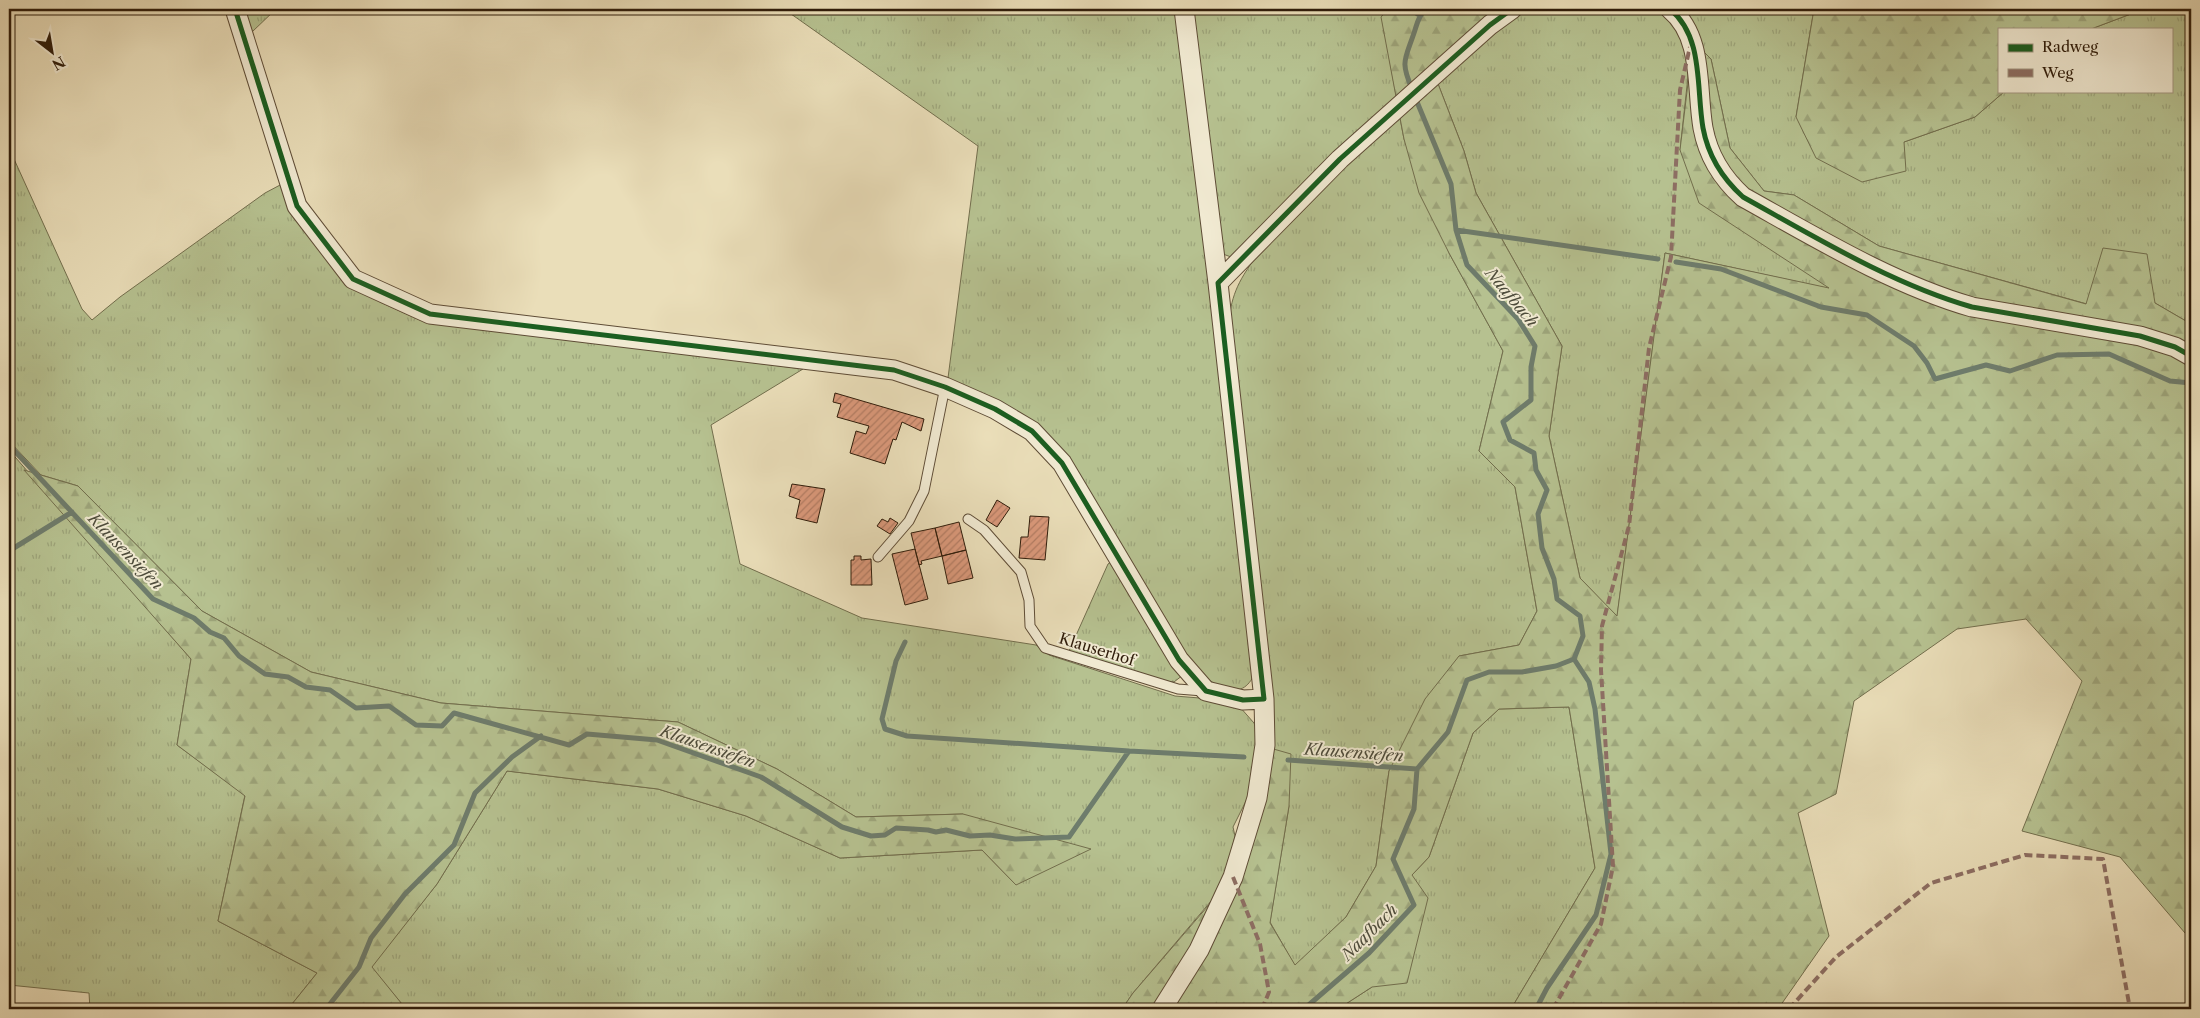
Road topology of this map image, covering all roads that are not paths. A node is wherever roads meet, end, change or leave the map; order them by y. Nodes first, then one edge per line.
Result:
1 (235, 9) edge
2 (1184, 9) edge
3 (1512, 9) edge
4 (1670, 9) edge
5 (1218, 283) junction
6 (2191, 356) edge
7 (945, 387) junction
8 (968, 519) dead end
9 (878, 557) dead end
10 (1206, 691) junction
11 (1264, 699) junction
12 (1162, 1009) edge

1 - 7 street
2 - 5 street
3 - 5 street
4 - 6 street
5 - 11 street
7 - 9 lane
7 - 10 street
8 - 10 lane, Klauserhof
10 - 11 street
11 - 12 street

